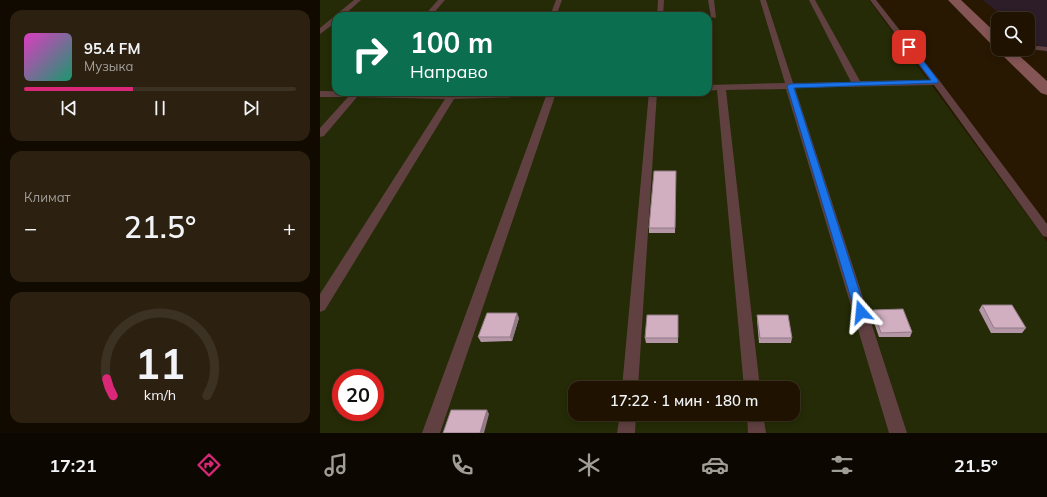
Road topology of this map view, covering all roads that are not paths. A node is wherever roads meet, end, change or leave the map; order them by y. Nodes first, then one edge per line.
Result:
1 (358, 0) edge
2 (442, 0) edge
3 (559, 0) edge
4 (661, 0) edge
5 (711, 0) edge
6 (763, 0) edge
7 (812, 0) edge
8 (873, 0) edge
9 (954, 0) edge
10 (344, 12) edge
11 (431, 12) edge
12 (554, 12) edge
13 (660, 12) edge
14 (714, 17) dead end
15 (332, 22) edge
16 (320, 32) edge
17 (991, 36) edge
18 (1035, 48) edge
19 (1047, 49) edge
20 (1011, 56) edge
21 (936, 82) junction
22 (857, 84) junction
23 (790, 86) junction
24 (712, 88) edge
25 (721, 88) junction
26 (1047, 90) edge
27 (320, 94) edge
28 (332, 94) edge
29 (353, 96) edge
30 (451, 96) edge
31 (550, 96) edge
32 (653, 96) edge
33 (320, 134) edge
34 (1047, 233) edge
35 (320, 306) edge
36 (631, 381) edge
37 (751, 381) edge
38 (627, 421) edge
39 (756, 421) edge
40 (431, 433) edge
41 (626, 433) edge
42 (757, 433) edge
43 (898, 433) edge

1 - 10 lane
2 - 11 lane
3 - 12 lane
4 - 13 lane
5 - 14 lane
6 - 23 lane
7 - 22 lane
8 - 21 lane
9 - 17 main road
15 - 16 lane
18 - 19 lane
20 - 26 main road
21 - 22 lane
21 - 34 lane
22 - 23 lane
23 - 25 lane
23 - 43 lane
24 - 25 lane
25 - 37 lane
27 - 28 lane
29 - 33 lane
30 - 35 lane
31 - 40 lane
32 - 36 lane
38 - 41 lane
39 - 42 lane

